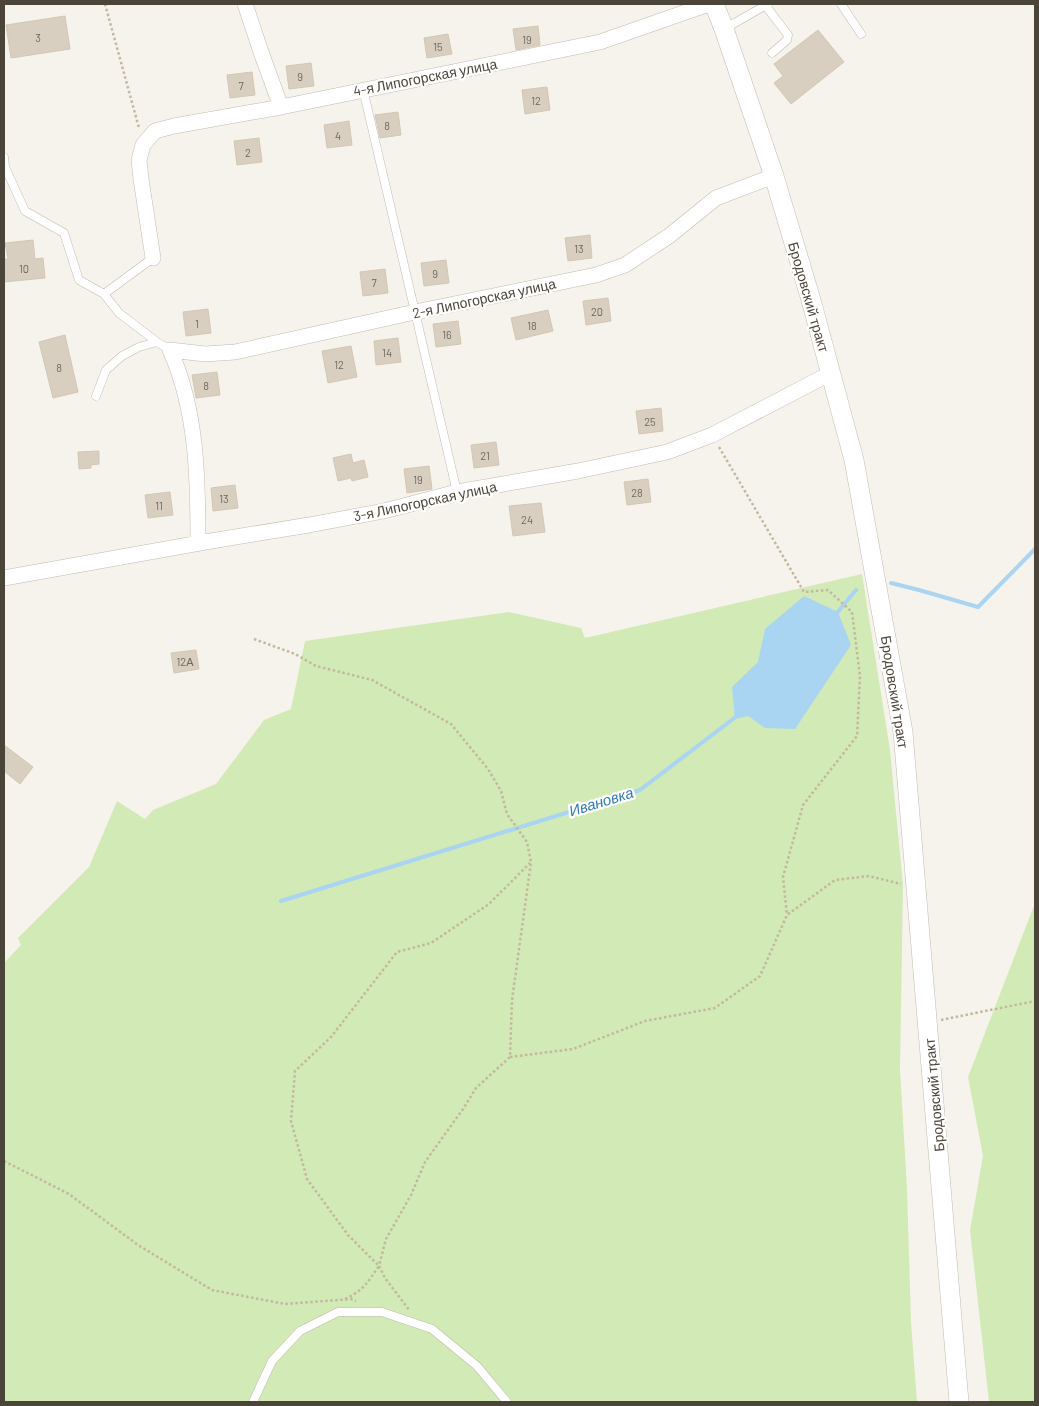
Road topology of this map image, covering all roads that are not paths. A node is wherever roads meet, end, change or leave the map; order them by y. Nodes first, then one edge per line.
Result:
1 (245, 4) edge
2 (709, 4) edge
3 (714, 4) edge
4 (841, 4) edge
5 (767, 5) edge
6 (683, 8) edge
7 (724, 29) junction
8 (861, 34) dead end
9 (772, 53) dead end
10 (363, 89) junction
11 (281, 107) junction
12 (4, 158) edge
13 (774, 176) junction
14 (153, 258) joint
15 (104, 294) junction
16 (415, 312) junction
17 (163, 346) junction
18 (831, 373) junction
19 (96, 396) dead end
20 (457, 492) junction
21 (198, 543) junction
22 (4, 578) edge
23 (253, 1402) edge
24 (507, 1402) edge
25 (959, 1402) edge

1 - 11 street
2 - 6 street, 4-я Липогорская улица
3 - 7 street, Бродовский тракт
4 - 8 lane
5 - 7 lane
5 - 9 lane
6 - 10 street, 4-я Липогорская улица
7 - 13 street, Бродовский тракт
10 - 11 street, 4-я Липогорская улица
10 - 16 lane
11 - 14 street, 4-я Липогорская улица
12 - 15 lane
13 - 16 street, 2-я Липогорская улица
13 - 18 street, Бродовский тракт
14 - 15 lane
15 - 17 lane
16 - 17 street, 2-я Липогорская улица
16 - 20 lane
17 - 19 lane
17 - 21 street
18 - 20 street, 3-я Липогорская улица
18 - 25 street, Бродовский тракт
20 - 21 street, 3-я Липогорская улица
21 - 22 street, 3-я Липогорская улица
23 - 24 lane

